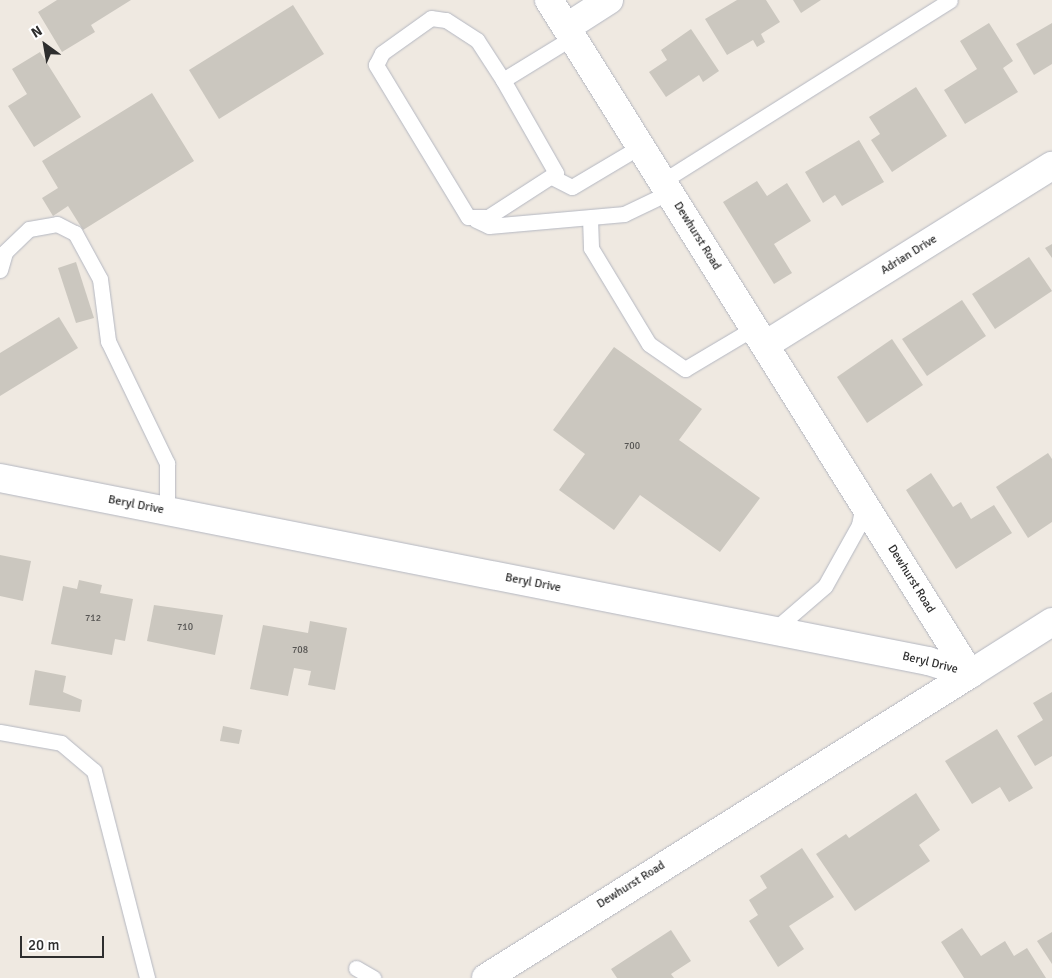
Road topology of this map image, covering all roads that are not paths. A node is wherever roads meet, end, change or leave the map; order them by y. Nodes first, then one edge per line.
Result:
1 (550, 0) edge
2 (609, 0) edge
3 (950, 0) edge
4 (570, 32) junction
5 (503, 80) junction
6 (641, 146) junction
7 (1052, 166) edge
8 (552, 177) junction
9 (667, 187) junction
10 (468, 216) junction
11 (590, 218) junction
12 (0, 270) edge
13 (760, 337) junction
14 (2, 474) edge
15 (864, 504) junction
16 (167, 511) junction
17 (1052, 622) edge
18 (774, 630) junction
19 (970, 674) junction
20 (0, 732) edge
21 (356, 968) dead end
22 (148, 978) edge
23 (373, 978) edge
24 (486, 978) edge

1 - 4 street, Dewhurst Road
2 - 4 street
3 - 9 lane
4 - 5 lane
4 - 6 street, Dewhurst Road
5 - 8 lane
5 - 10 lane
6 - 8 lane
6 - 9 street, Dewhurst Road
7 - 13 street, Adrian Drive
8 - 10 lane
9 - 11 lane
9 - 13 street, Dewhurst Road
10 - 11 lane
11 - 13 lane
12 - 16 lane
13 - 15 street, Dewhurst Road
14 - 16 street, Beryl Drive
15 - 18 lane
15 - 19 street, Dewhurst Road
16 - 18 street, Beryl Drive
17 - 19 street, Beryl Drive
18 - 19 street, Beryl Drive
19 - 24 street, Dewhurst Road
20 - 22 lane
21 - 23 lane

